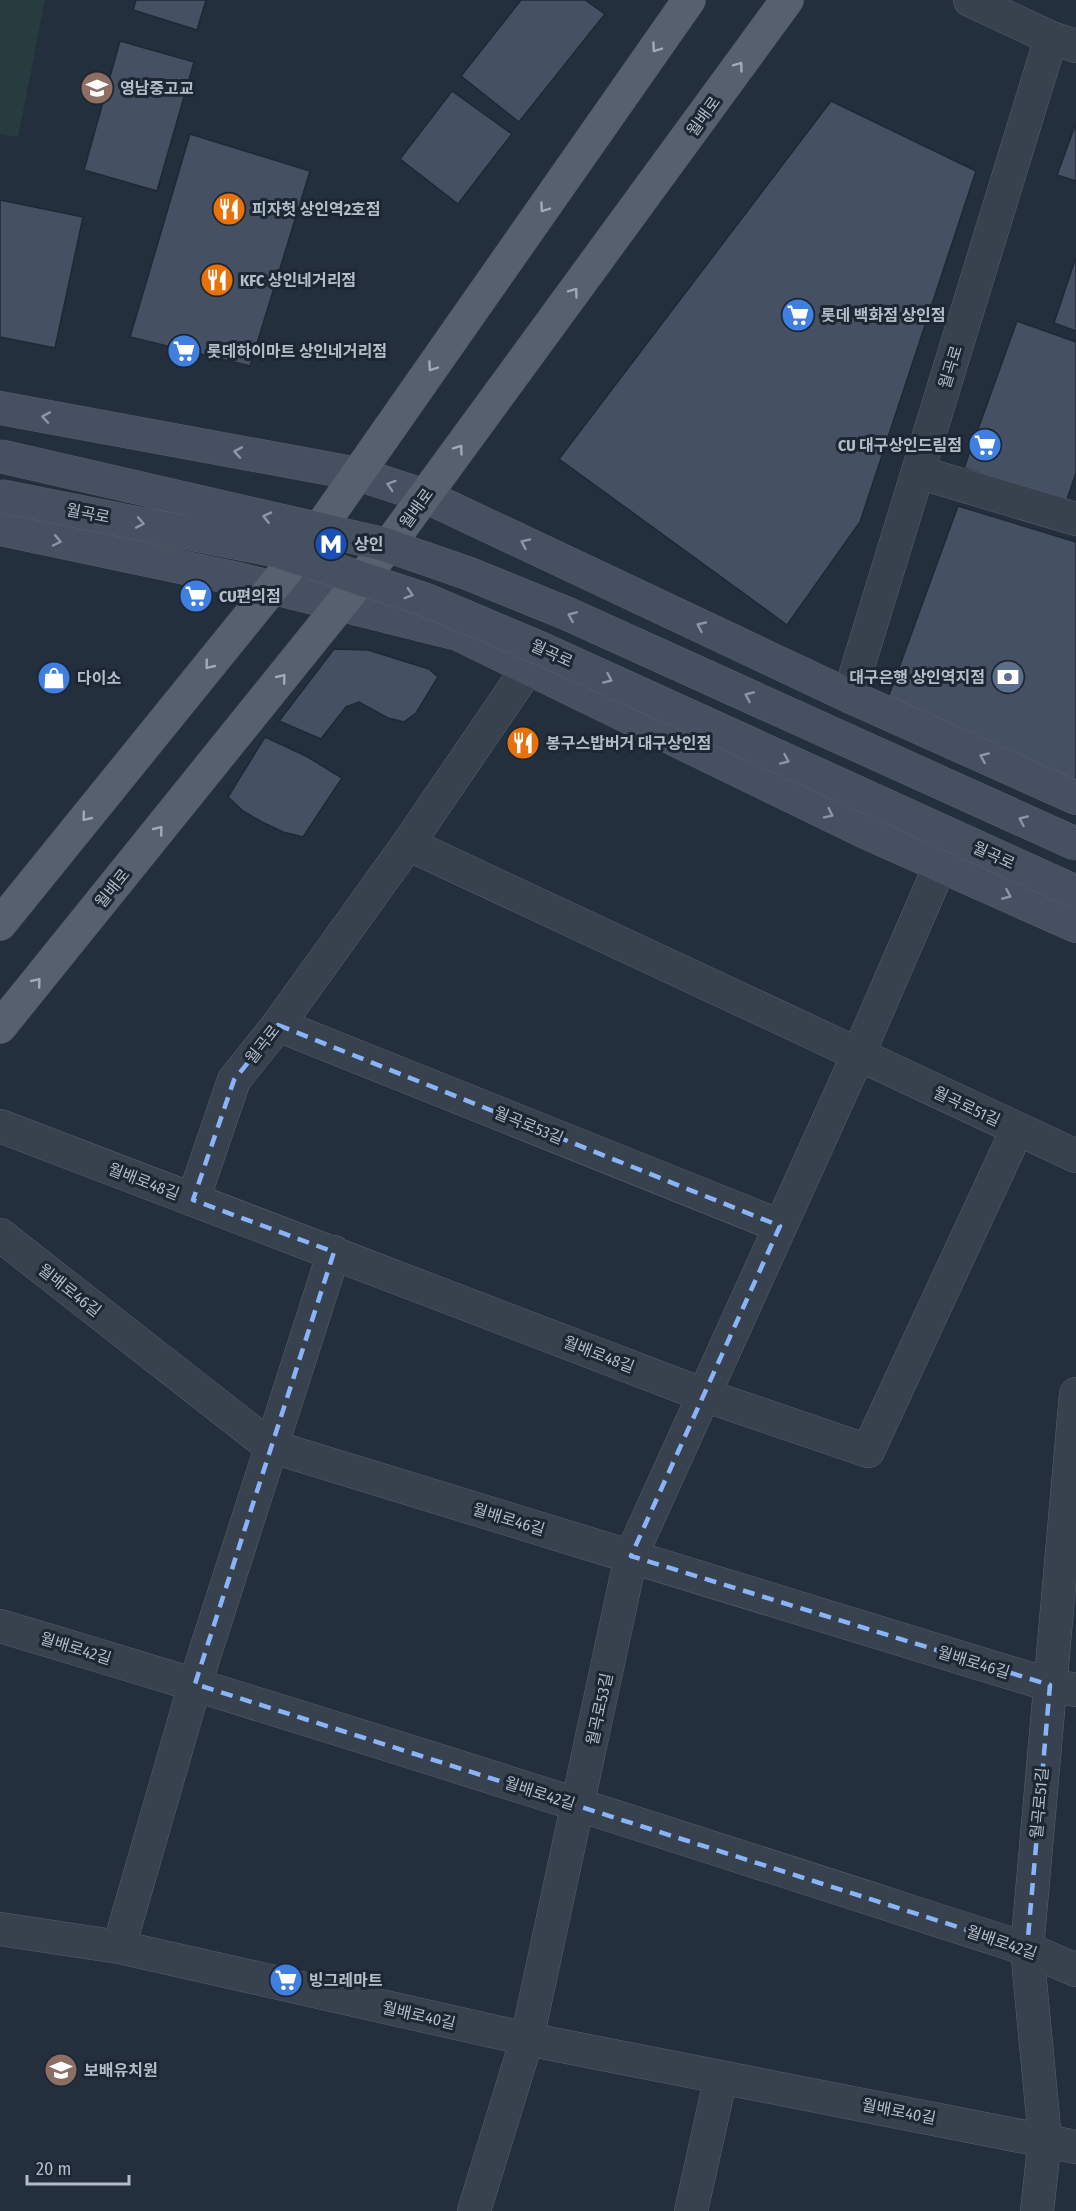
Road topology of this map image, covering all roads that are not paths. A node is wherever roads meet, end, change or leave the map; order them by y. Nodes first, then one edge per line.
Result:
1 (690, 0) edge
2 (787, 0) edge
3 (970, 0) edge
4 (1064, 42) edge
5 (0, 408) edge
6 (0, 456) edge
7 (918, 472) junction
8 (358, 474) junction
9 (0, 496) edge
10 (424, 496) junction
11 (1076, 519) edge
12 (0, 529) edge
13 (272, 587) junction
14 (341, 604) junction
15 (528, 668) junction
16 (849, 696) junction
17 (1076, 798) edge
18 (408, 844) junction
19 (1076, 844) edge
20 (940, 866) junction
21 (1076, 892) edge
22 (0, 924) edge
23 (1076, 926) edge
24 (278, 1025) junction
25 (0, 1027) edge
26 (858, 1055) junction
27 (0, 1126) edge
28 (1017, 1130) junction
29 (1076, 1156) edge
30 (194, 1200) junction
31 (780, 1226) junction
32 (0, 1235) edge
33 (334, 1252) junction
34 (1076, 1394) edge
35 (704, 1395) junction
36 (270, 1446) junction
37 (631, 1556) junction
38 (0, 1626) edge
39 (195, 1684) junction
40 (1063, 1688) edge
41 (578, 1805) junction
42 (0, 1929) edge
43 (119, 1947) junction
44 (1027, 1949) junction
45 (1076, 1970) edge
46 (527, 2039) junction
47 (721, 2077) junction
48 (1045, 2139) junction
49 (1076, 2147) edge
50 (474, 2211) edge
51 (691, 2211) edge
52 (1037, 2211) edge

1 -> 8 main road
10 -> 2 main road, 월배로
3 - 4 street
4 - 7 street, 월곡로
8 -> 5 main road
19 -> 6 main road, bridge
7 - 11 street
7 - 16 street, 월곡로
10 -> 8 main road
8 - 13 main road
9 -> 21 main road, 월곡로, bridge
10 - 14 main road, 월배로
16 -> 10 main road
12 -> 13 main road
13 - 14 main road
13 -> 22 main road
14 - 15 main road
25 -> 14 main road, 월배로
15 - 18 street, 월곡로
15 -> 20 main road
17 -> 16 main road
18 - 24 street, 월곡로
18 - 26 street
20 -> 23 main road
20 - 26 street, 월곡로53길
24 - 30 street, 월곡로
24 - 31 street, 월곡로53길
26 - 28 street, 월곡로51길
26 - 31 street, 월곡로53길
27 - 30 street, 월배로48길
28 - 29 street, 월곡로51길
28 - 35 street, 월배로48길
30 - 33 street, 월배로48길
31 - 35 street, 월곡로53길
32 - 36 street, 월배로46길
33 - 35 street, 월배로48길
33 - 36 street
34 - 40 street, 월곡로51길
35 - 37 street, 월곡로53길
36 - 37 street, 월배로46길
36 - 39 street
37 - 40 street, 월배로46길
37 - 41 street, 월곡로53길
38 - 39 street, 월배로42길
39 - 41 street, 월배로42길
39 - 43 street
40 - 44 street, 월곡로51길
41 - 44 street, 월배로42길
41 - 46 street, 월곡로53길
42 - 43 street, 월배로40길
43 - 46 street, 월배로40길
44 - 45 street, 월배로42길
44 - 48 street, 월곡로51길
46 - 47 street, 월배로40길
46 - 50 street, 월곡로53길
47 - 48 street, 월배로40길
47 - 51 street
48 - 49 street, 월배로40길
48 - 52 street, 월곡로51길

